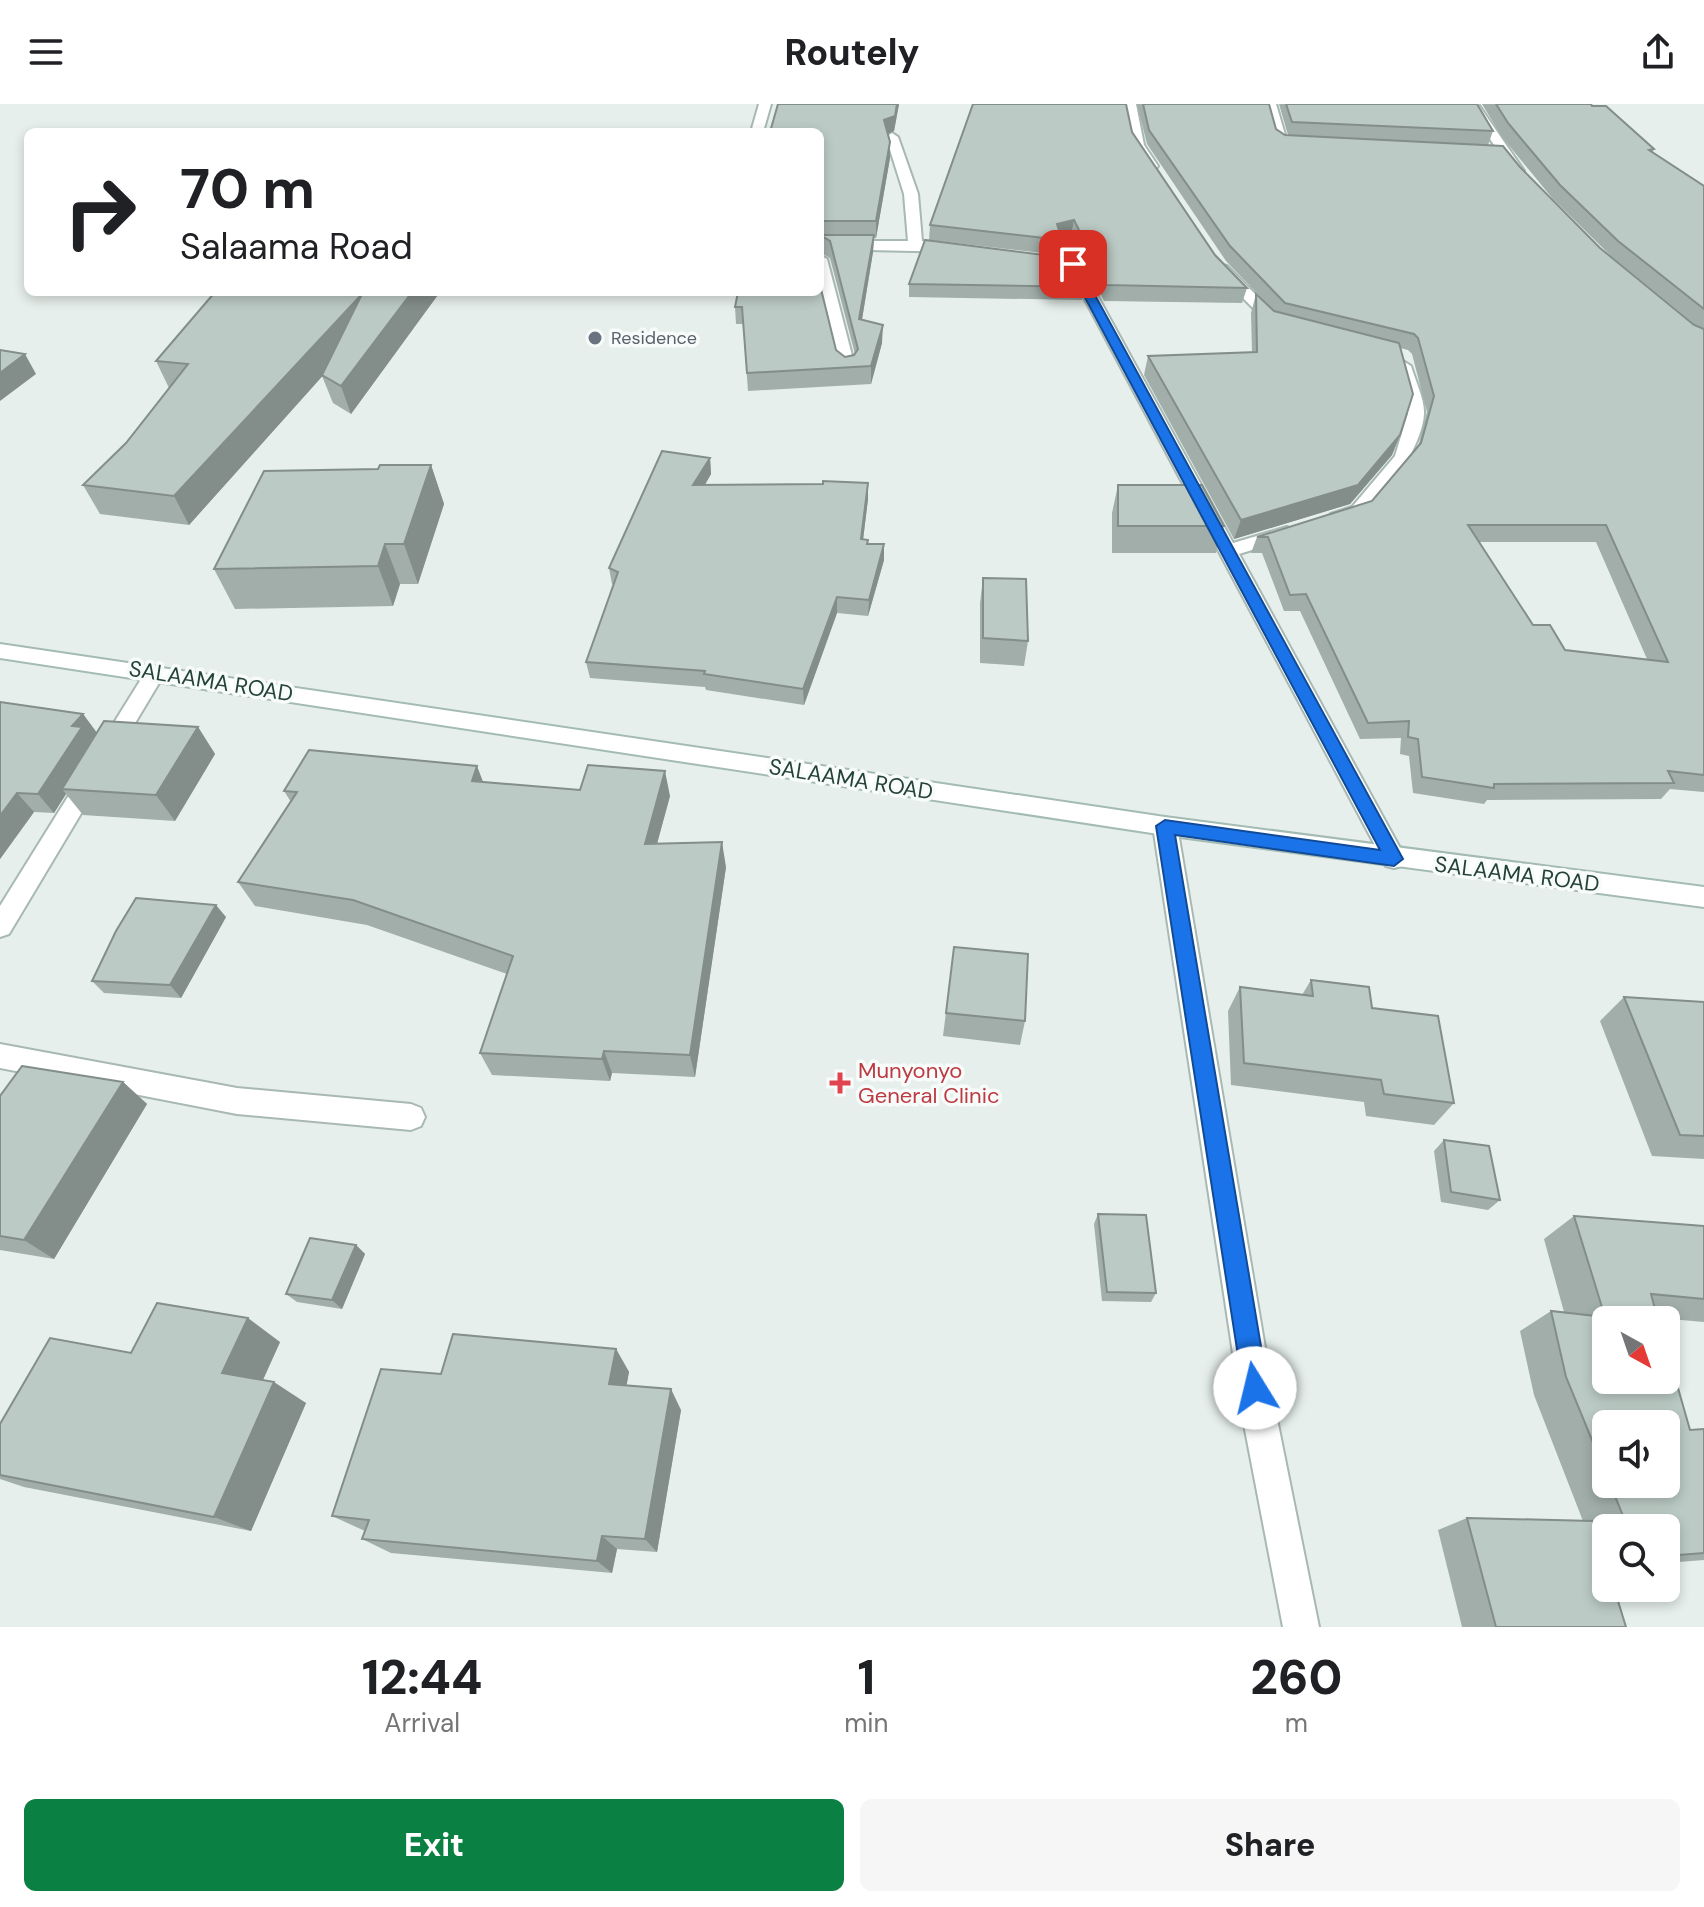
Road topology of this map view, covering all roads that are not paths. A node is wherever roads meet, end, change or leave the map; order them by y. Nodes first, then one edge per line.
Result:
1 (765, 104) edge
2 (1130, 104) edge
3 (1270, 104) edge
4 (1472, 104) edge
5 (758, 128) edge
6 (892, 137) edge
7 (1313, 143) edge
8 (1487, 152) edge
9 (1503, 153) junction
10 (1163, 181) edge
11 (1530, 186) edge
12 (1065, 241) edge
13 (824, 245) edge
14 (915, 245) junction
15 (971, 251) edge
16 (1211, 254) edge
17 (824, 275) edge
18 (1288, 327) edge
19 (1387, 353) edge
20 (847, 367) edge
21 (1228, 551) junction
22 (0, 651) edge
23 (155, 673) junction
24 (1165, 826) junction
25 (1394, 859) junction
26 (1704, 897) edge
27 (0, 927) edge
28 (0, 1056) edge
29 (411, 1117) dead end
30 (1301, 1627) edge

1 - 5 street
2 - 10 street
3 - 7 street
4 - 9 street
6 - 14 street
8 - 9 street
9 - 11 street
12 - 21 street
13 - 14 street
14 - 15 street
16 - 18 street
17 - 20 street
19 - 21 street
21 - 25 street
22 - 23 street, SALAAMA ROAD
23 - 24 street, SALAAMA ROAD
23 - 27 street
24 - 25 street, SALAAMA ROAD
24 - 30 street
25 - 26 street, SALAAMA ROAD
28 - 29 street

